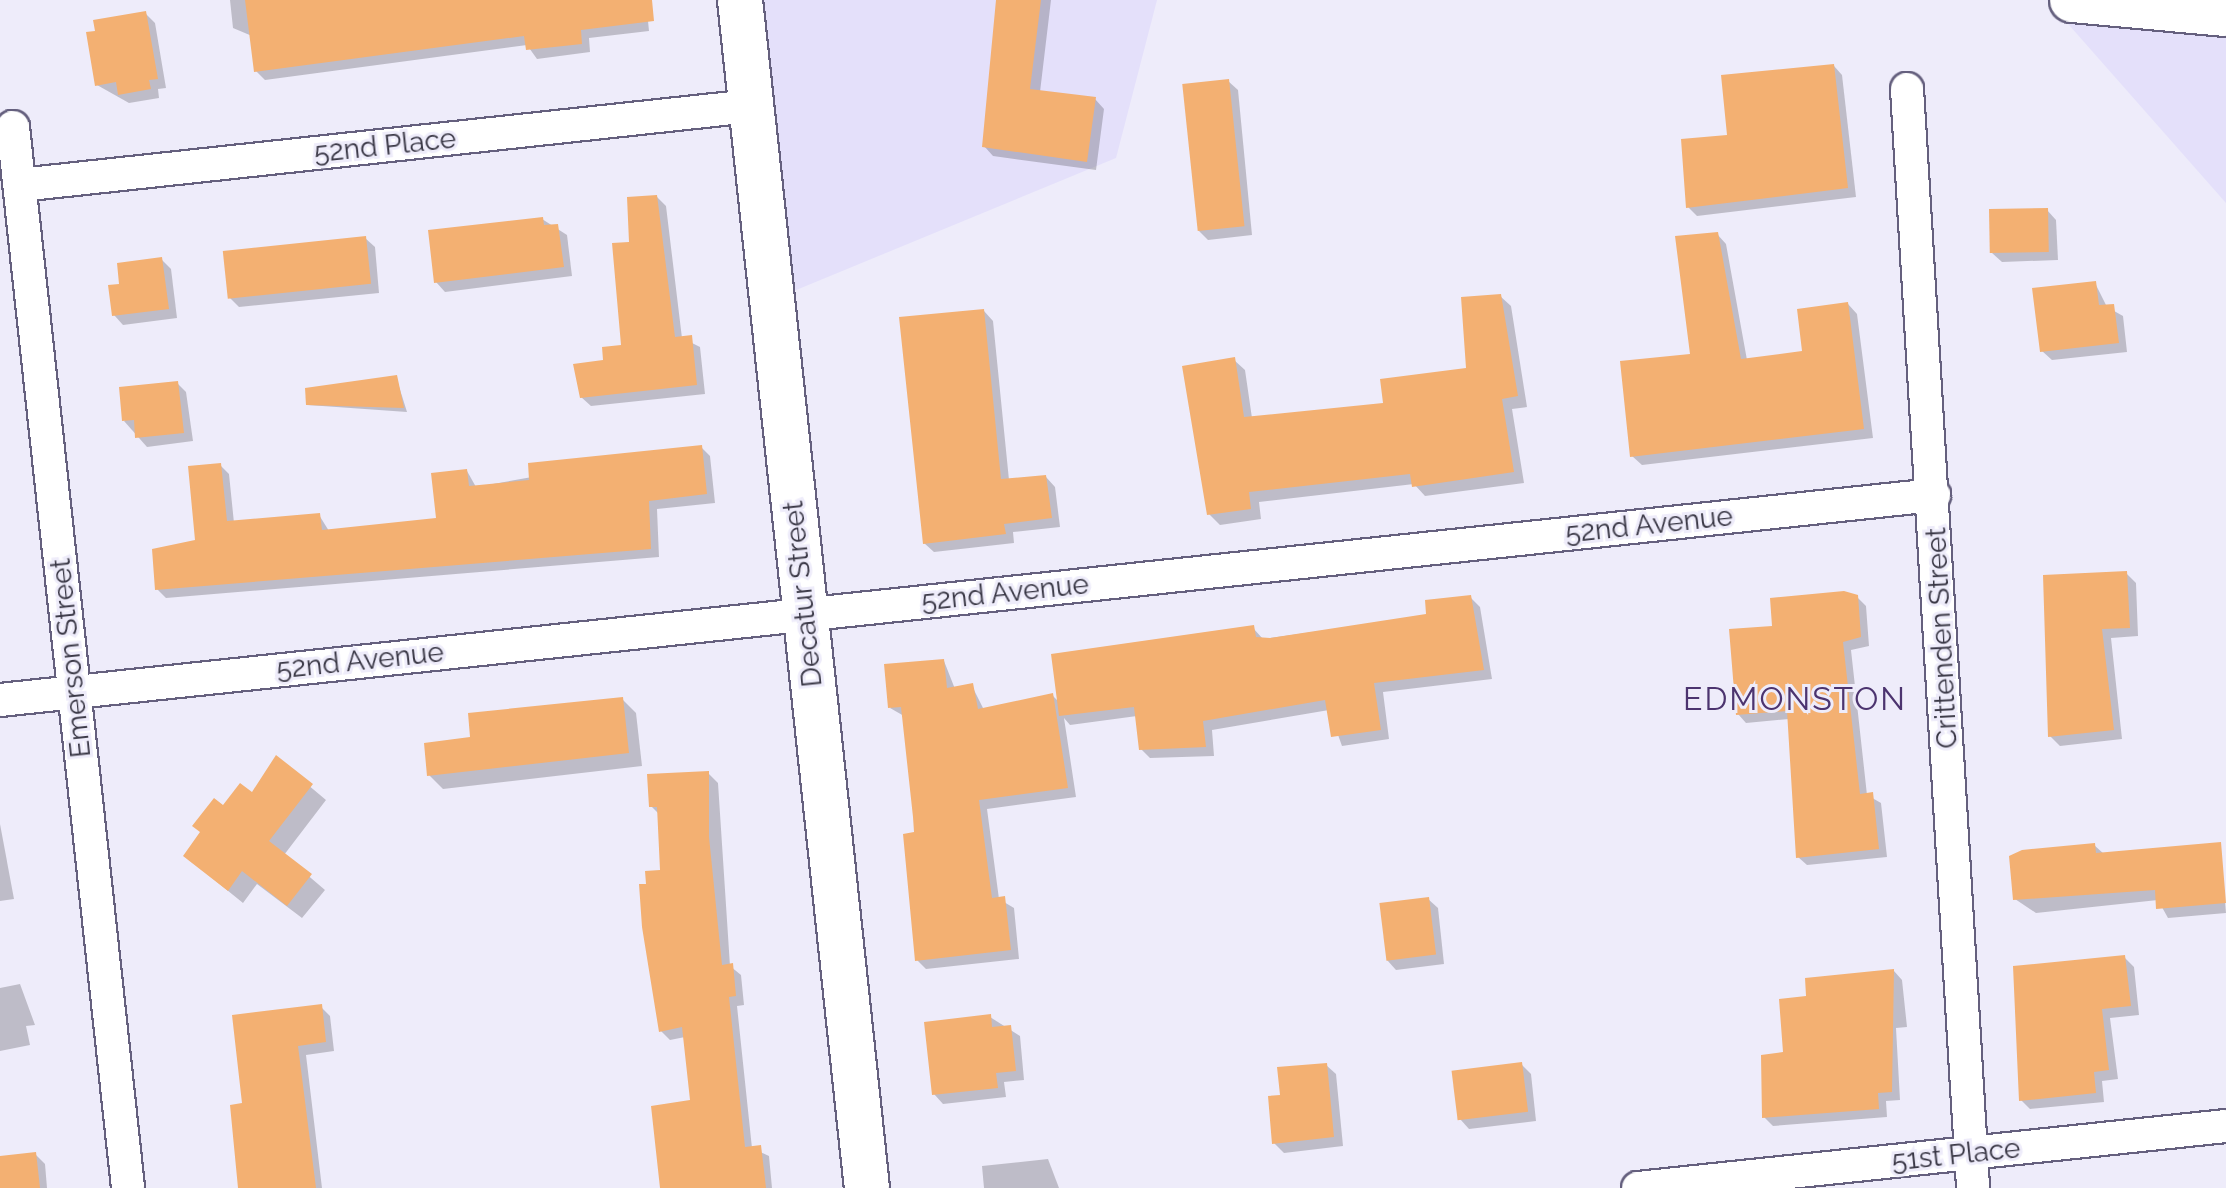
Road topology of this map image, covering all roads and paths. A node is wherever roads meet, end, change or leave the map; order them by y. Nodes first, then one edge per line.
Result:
1 (740, 0) edge
2 (2072, 0) edge
3 (2226, 14) edge
4 (1907, 89) dead end
5 (751, 106) junction
6 (13, 127) dead end
7 (20, 185) junction
8 (1934, 495) junction
9 (806, 614) junction
10 (75, 692) junction
11 (0, 700) edge
12 (2226, 1126) edge
13 (1971, 1153) junction
14 (128, 1188) edge
15 (867, 1188) edge
16 (1638, 1188) edge
17 (1973, 1188) edge

1 - 5 street, Decatur Street
2 - 3 street
4 - 8 street, Crittenden Street
5 - 7 street, 52nd Place
5 - 9 street, Decatur Street
6 - 7 street, Emerson Street
7 - 10 street, Emerson Street
8 - 9 street, 52nd Avenue
8 - 13 street, Crittenden Street
9 - 10 street, 52nd Avenue
9 - 15 street, Decatur Street
10 - 11 street, 52nd Avenue
10 - 14 street, Emerson Street
12 - 13 street, 51st Place
13 - 16 street, 51st Place
13 - 17 street, Crittenden Street

